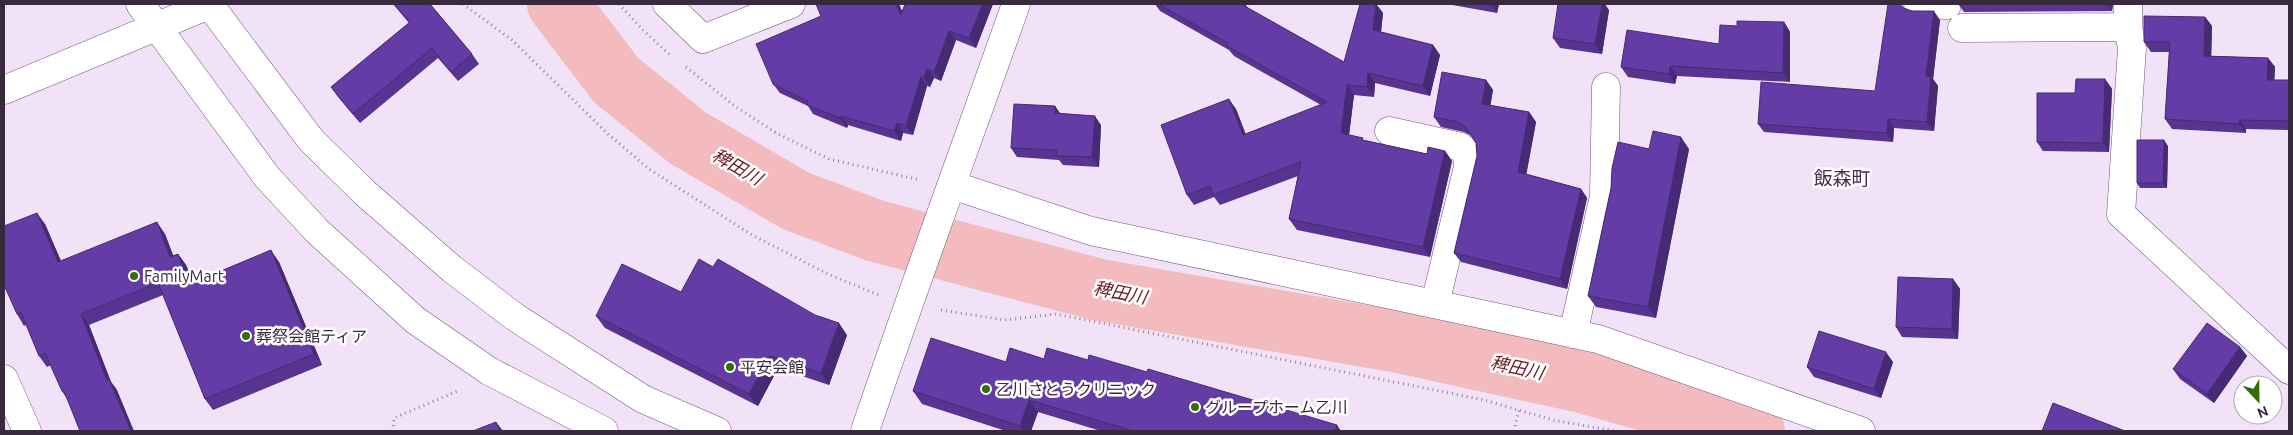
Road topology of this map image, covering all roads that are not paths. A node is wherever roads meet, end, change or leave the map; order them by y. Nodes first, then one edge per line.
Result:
1 (140, 4) edge
2 (210, 4) edge
3 (667, 4) edge
4 (791, 4) edge
5 (1016, 4) edge
6 (1918, 4) edge
7 (1947, 5) dead end
8 (2128, 15) edge
9 (156, 28) junction
10 (1962, 28) dead end
11 (1606, 87) dead end
12 (4, 90) edge
13 (1390, 131) dead end
14 (949, 192) junction
15 (1435, 304) junction
16 (1573, 334) junction
17 (2289, 370) edge
18 (4, 379) edge
19 (27, 431) edge
20 (604, 431) edge
21 (716, 431) edge
22 (865, 431) edge
23 (1861, 431) edge

1 - 9 street
2 - 9 street
2 - 21 street
3 - 4 street
5 - 14 street
6 - 7 street
8 - 10 street
8 - 17 street
9 - 12 street
9 - 20 street
11 - 16 street
13 - 15 street
14 - 15 street
14 - 22 street
15 - 16 street
16 - 23 street
18 - 19 street

